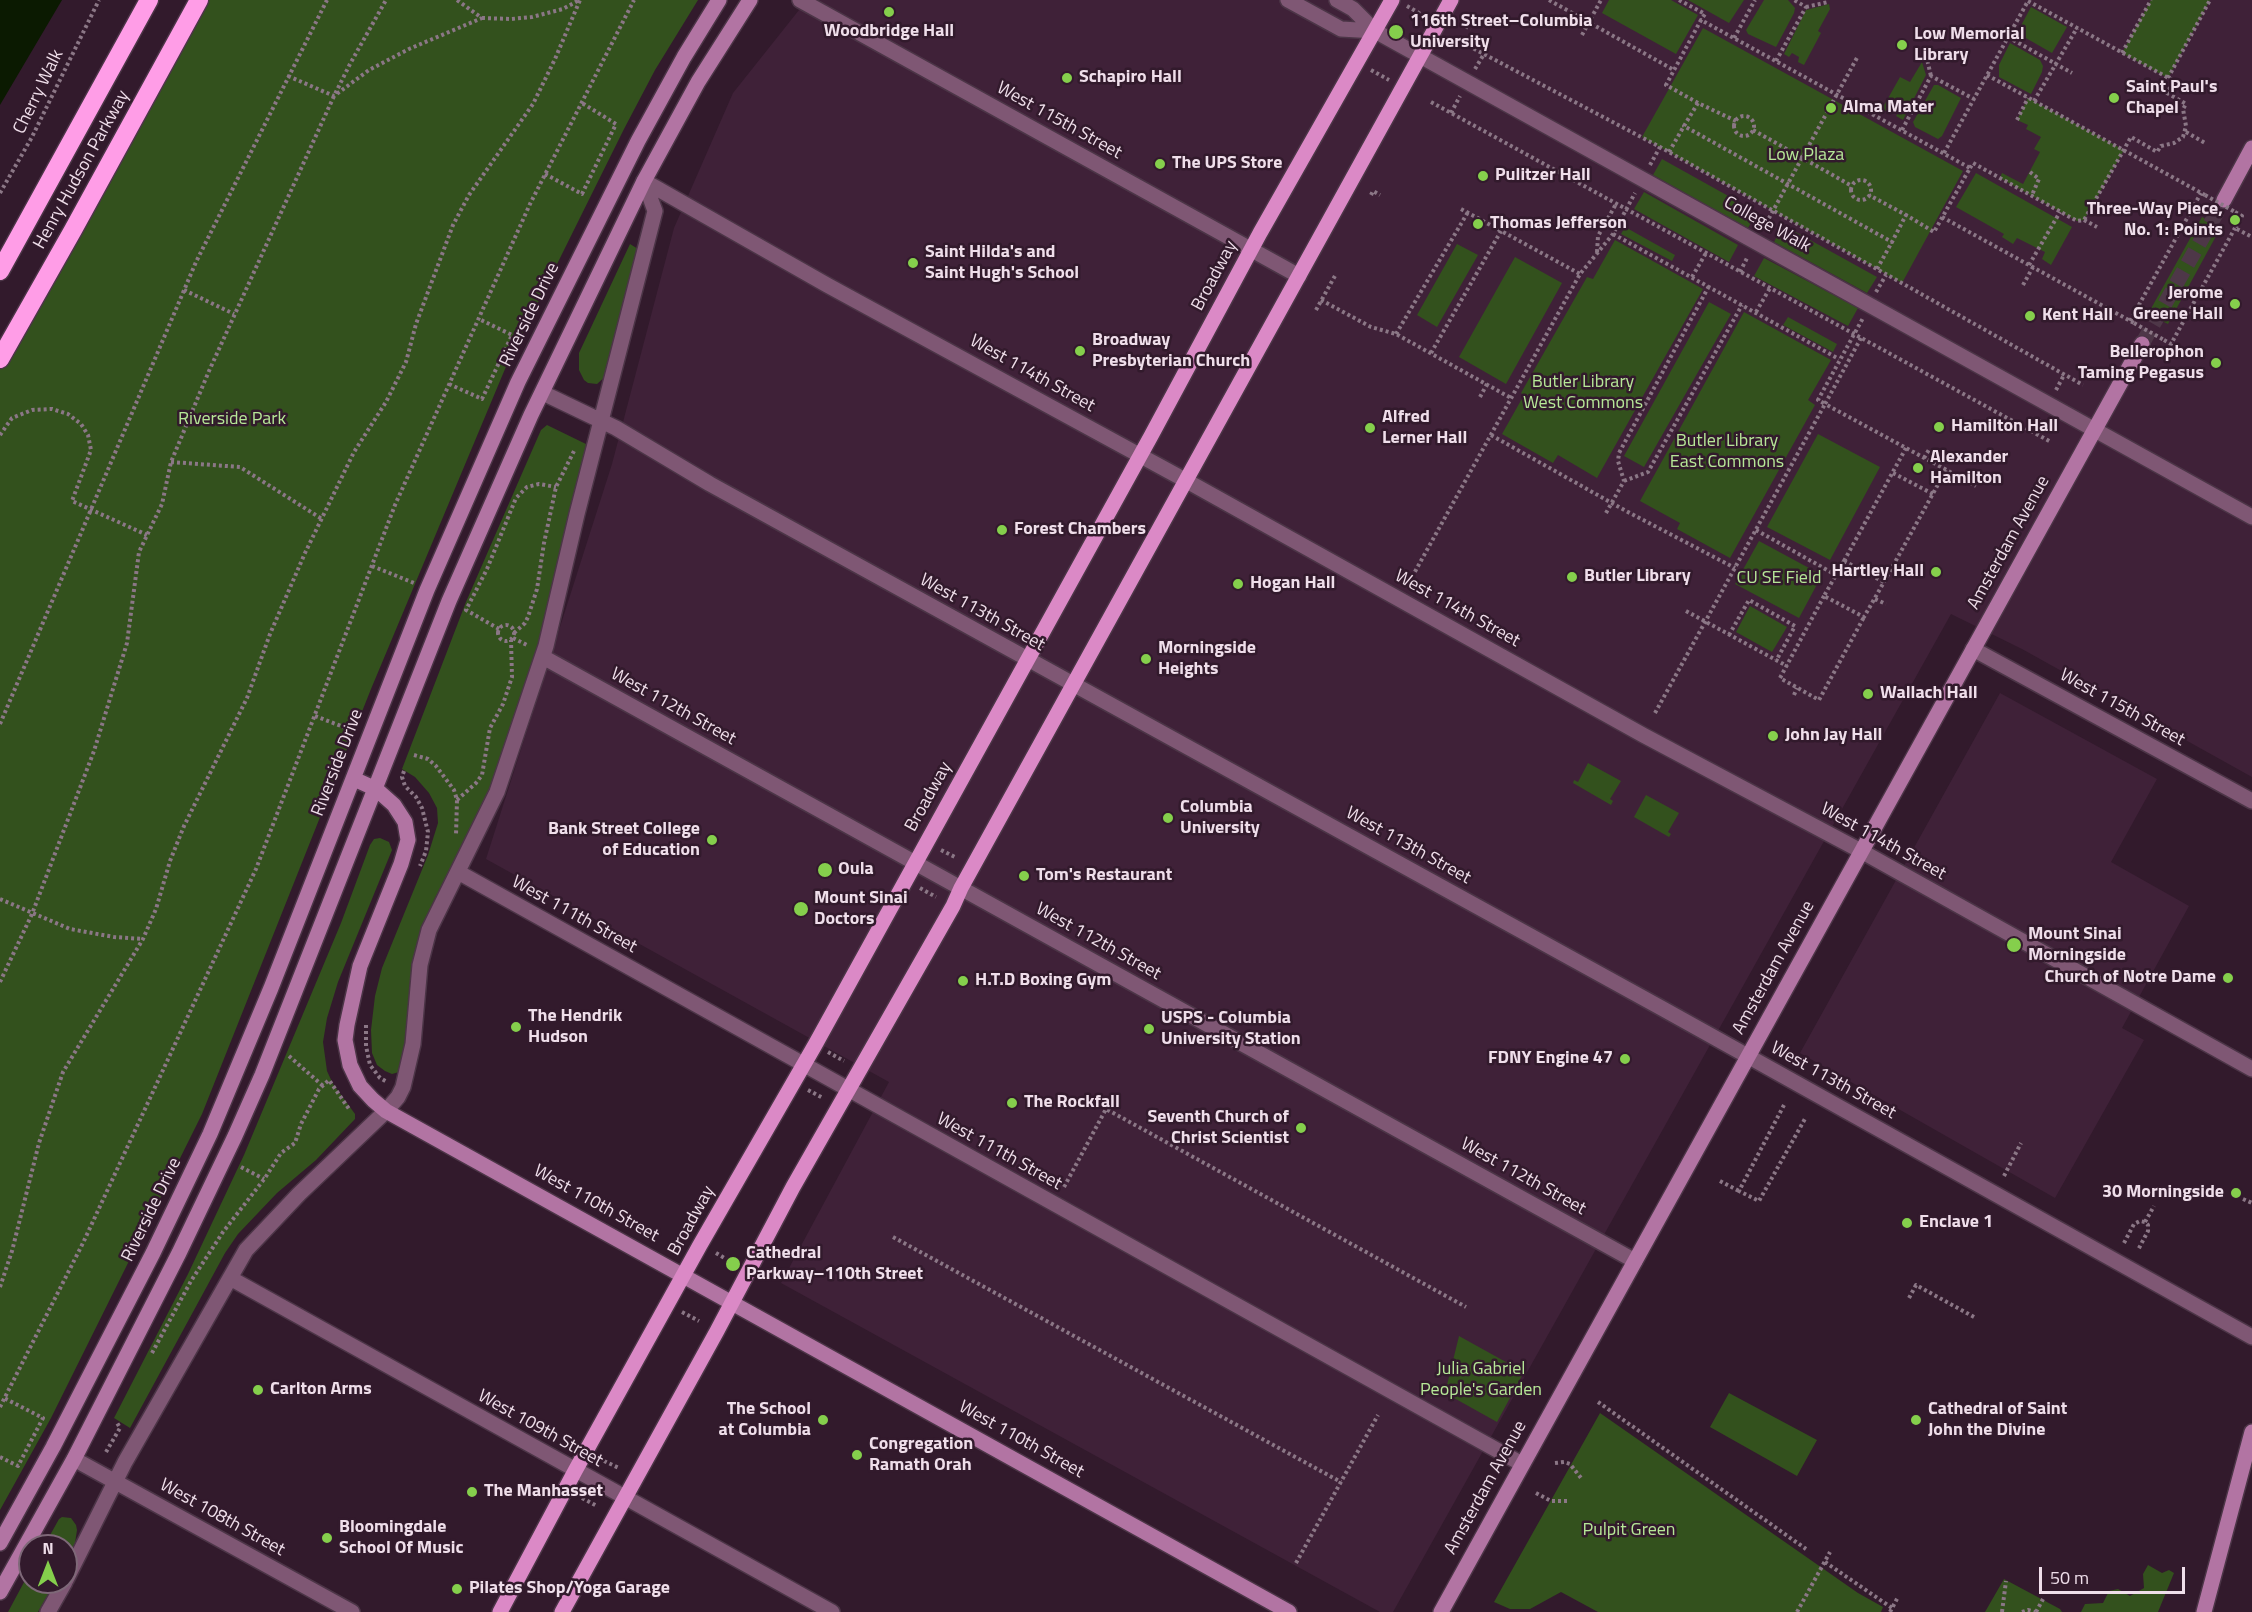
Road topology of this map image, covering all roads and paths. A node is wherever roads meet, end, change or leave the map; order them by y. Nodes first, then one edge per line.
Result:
1 (99, 0) edge
2 (149, 0) edge
3 (199, 0) edge
4 (327, 0) edge
5 (386, 0) edge
6 (457, 0) edge
7 (580, 0) edge
8 (634, 0) edge
9 (719, 0) edge
10 (750, 0) edge
11 (800, 0) edge
12 (1288, 0) edge
13 (1337, 0) edge
14 (1392, 0) edge
15 (1451, 0) edge
16 (1549, 0) edge
17 (1601, 0) edge
18 (1679, 0) edge
19 (1755, 0) edge
20 (1794, 0) edge
21 (2151, 0) edge
22 (2210, 0) edge
23 (2028, 1) edge
24 (1828, 2) dead end
25 (1407, 6) dead end
26 (1806, 7) junction
27 (1424, 16) dead end
28 (482, 18) junction
29 (1701, 20) junction
30 (1467, 21) dead end
31 (1590, 21) junction
32 (2077, 28) junction
33 (1471, 30) dead end
34 (1375, 31) junction
35 (1582, 35) dead end
36 (2008, 37) junction
37 (1734, 38) junction
38 (1463, 43) dead end
39 (2122, 53) junction
40 (1926, 55) dead end
41 (1421, 56) junction
42 (1858, 56) dead end
43 (1776, 62) junction
44 (2056, 63) junction
45 (1371, 70) dead end
46 (1674, 70) junction
47 (2072, 73) dead end
48 (1987, 75) junction
49 (288, 76) junction
50 (1931, 76) junction
51 (2168, 78) junction
52 (1389, 80) dead end
53 (1838, 95) junction
54 (334, 96) junction
55 (2028, 98) junction
56 (1974, 99) junction
57 (2034, 101) junction
58 (1431, 102) dead end
59 (582, 103) junction
60 (1698, 103) junction
61 (2017, 120) dead end
62 (1736, 121) junction
63 (616, 124) junction
64 (1684, 126) junction
65 (624, 129) dead end
66 (1753, 130) junction
67 (1902, 130) junction
68 (2186, 132) junction
69 (2205, 143) dead end
70 (2252, 148) edge
71 (2124, 150) junction
72 (1669, 152) junction
73 (1944, 153) junction
74 (1803, 158) junction
75 (1970, 168) junction
76 (622, 172) junction
77 (2030, 172) dead end
78 (545, 174) junction
79 (589, 180) junction
80 (644, 181) junction
81 (596, 183) dead end
82 (1788, 184) junction
83 (1852, 186) junction
84 (0, 193) edge
85 (2201, 193) junction
86 (1371, 195) dead end
87 (1380, 195) dead end
88 (1869, 195) junction
89 (2032, 195) junction
90 (2224, 200) tunnel mouth
91 (1616, 204) junction
92 (1461, 209) dead end
93 (1773, 210) junction
94 (2060, 211) junction
95 (1468, 212) junction
96 (1906, 215) junction
97 (1942, 217) junction
98 (1622, 218) dead end
99 (2084, 220) junction
100 (2097, 227) dead end
101 (2235, 228) junction
102 (1501, 231) junction
103 (1613, 234) junction
104 (2252, 237) edge
105 (1892, 242) junction
106 (1252, 250) junction
107 (1706, 253) junction
108 (1595, 256) junction
109 (2031, 266) junction
110 (1876, 269) junction
111 (0, 271) edge
112 (1336, 274) dead end
113 (1580, 274) junction
114 (1299, 276) junction
115 (1692, 277) junction
116 (2024, 285) dead end
117 (1709, 286) junction
118 (1770, 288) junction
119 (183, 290) junction
120 (1321, 300) junction
121 (1742, 305) junction
122 (1316, 310) dead end
123 (1756, 312) junction
124 (234, 314) junction
125 (479, 319) junction
126 (2130, 321) junction
127 (1396, 334) junction
128 (1861, 338) junction
129 (2142, 344) tunnel mouth
130 (1848, 345) dead end
131 (1431, 353) junction
132 (0, 359) edge
133 (1839, 359) junction
134 (518, 382) junction
135 (449, 384) junction
136 (1487, 384) junction
137 (2083, 386) dead end
138 (543, 393) junction
139 (1480, 397) dead end
140 (1511, 398) junction
141 (1825, 404) junction
142 (602, 421) junction
143 (2095, 429) junction
144 (0, 435) edge
145 (1491, 435) junction
146 (2051, 442) dead end
147 (577, 445) dead end
148 (1906, 448) junction
149 (1930, 448) dead end
150 (1140, 455) junction
151 (1924, 458) junction
152 (171, 462) junction
153 (1946, 470) junction
154 (1893, 473) junction
155 (1185, 480) junction
156 (1624, 481) junction
157 (1976, 486) dead end
158 (556, 487) junction
159 (1933, 494) junction
160 (1612, 502) junction
161 (90, 509) junction
162 (1606, 513) dead end
163 (2252, 517) edge
164 (322, 519) junction
165 (1756, 530) junction
166 (147, 534) junction
167 (1844, 561) junction
168 (372, 566) junction
169 (1735, 568) junction
170 (1836, 575) junction
171 (1412, 577) dead end
172 (1884, 582) junction
173 (414, 583) dead end
174 (1824, 596) junction
175 (1875, 598) junction
176 (1886, 604) dead end
177 (1686, 611) dead end
178 (1864, 617) junction
179 (1706, 622) junction
180 (499, 629) junction
181 (1729, 635) junction
182 (513, 637) junction
183 (522, 643) dead end
184 (1973, 649) junction
185 (543, 657) junction
186 (1027, 660) junction
187 (1776, 661) junction
188 (1787, 666) junction
189 (1073, 685) junction
190 (1797, 688) junction
191 (1794, 694) dead end
192 (1655, 713) dead end
193 (315, 716) junction
194 (0, 724) edge
195 (354, 731) dead end
196 (414, 755) dead end
197 (354, 779) junction
198 (376, 789) junction
199 (457, 800) junction
200 (2252, 801) edge
201 (456, 838) dead end
202 (941, 850) dead end
203 (1861, 851) junction
204 (957, 858) dead end
205 (915, 863) junction
206 (458, 872) junction
207 (920, 888) dead end
208 (961, 888) junction
209 (936, 897) dead end
210 (0, 899) edge
211 (32, 914) junction
212 (144, 939) junction
213 (0, 982) edge
214 (827, 1052) dead end
215 (289, 1056) dead end
216 (1748, 1056) junction
217 (844, 1061) dead end
218 (803, 1066) junction
219 (2252, 1069) edge
220 (323, 1086) junction
221 (807, 1089) dead end
222 (848, 1090) junction
223 (823, 1098) dead end
224 (1784, 1105) dead end
225 (349, 1109) dead end
226 (386, 1111) junction
227 (1806, 1116) dead end
228 (2021, 1143) dead end
229 (240, 1167) dead end
230 (2004, 1176) dead end
231 (264, 1179) junction
232 (1720, 1181) dead end
233 (1064, 1187) dead end
234 (1739, 1191) junction
235 (2243, 1199) dead end
236 (2252, 1203) edge
237 (2154, 1206) dead end
238 (2145, 1222) junction
239 (893, 1237) dead end
240 (2124, 1243) dead end
241 (2138, 1250) dead end
242 (716, 1253) dead end
243 (1635, 1261) junction
244 (731, 1262) dead end
245 (684, 1275) junction
246 (230, 1278) junction
247 (0, 1287) edge
248 (1909, 1298) dead end
249 (733, 1302) junction
250 (1466, 1307) dead end
251 (682, 1312) dead end
252 (1974, 1317) dead end
253 (699, 1321) dead end
254 (2252, 1337) edge
255 (152, 1353) dead end
256 (4, 1398) junction
257 (1598, 1402) dead end
258 (0, 1407) edge
259 (1378, 1415) dead end
260 (116, 1421) dead end
261 (2252, 1432) edge
262 (53, 1447) junction
263 (106, 1452) dead end
264 (0, 1457) edge
265 (74, 1459) junction
266 (604, 1461) dead end
267 (1555, 1463) dead end
268 (1522, 1464) junction
269 (619, 1468) dead end
270 (575, 1471) junction
271 (1581, 1478) dead end
272 (115, 1481) junction
273 (1341, 1482) junction
274 (1536, 1493) dead end
275 (625, 1497) junction
276 (582, 1498) dead end
277 (1568, 1501) dead end
278 (597, 1506) dead end
279 (0, 1543) edge
280 (1806, 1549) dead end
281 (1830, 1552) dead end
282 (78, 1555) edge
283 (1825, 1562) junction
284 (1296, 1563) dead end
285 (2006, 1581) dead end
286 (0, 1593) edge
287 (58, 1594) edge
288 (1898, 1597) dead end
289 (2043, 1599) dead end
290 (1891, 1610) edge
291 (48, 1612) edge
292 (352, 1612) edge
293 (500, 1612) edge
294 (562, 1612) edge
295 (832, 1612) edge
296 (1289, 1612) edge
297 (1441, 1612) edge
298 (1797, 1612) edge
299 (2003, 1612) edge
300 (2022, 1612) edge
301 (2035, 1612) edge
302 (2204, 1612) edge

1 - 84 path, Cherry Walk
2 - 111 highway, Henry Hudson Parkway
3 - 132 highway, Henry Hudson Parkway
4 - 49 path
5 - 54 path
6 - 28 path
7 - 28 path
7 - 164 path
8 - 59 path
9 - 76 main road, Riverside Drive
10 - 80 main road
11 - 106 street, West 115th Street
12 - 34 street
13 - 34 street
14 - 34 main road, Broadway
15 - 41 main road
16 - 31 path
17 - 31 path
18 - 29 path
19 - 37 path
20 - 26 path
21 - 39 path
22 - 51 path
23 - 32 path
23 - 36 path
24 - 26 path
25 - 27 path
26 - 43 path
28 - 54 path
29 - 37 path
29 - 46 path
30 - 33 path
31 - 35 path
31 - 46 path
32 - 39 path
32 - 44 path
34 - 41 street, College Walk
34 - 106 main road, Broadway
36 - 44 path
36 - 48 path
37 - 43 path
38 - 72 path
39 - 51 path
40 - 50 path
41 - 114 main road
41 - 143 street, College Walk
42 - 53 path
43 - 53 path
44 - 47 path
44 - 57 path
45 - 52 path
46 - 60 path
48 - 55 path
48 - 56 path
49 - 54 path
49 - 119 path
50 - 56 path
50 - 67 path
51 - 68 path
53 - 67 path
53 - 74 path
54 - 124 path
55 - 57 path
55 - 61 path
56 - 73 path
57 - 71 path
58 - 91 path
59 - 63 path
59 - 78 path
60 - 62 path
60 - 64 path
62 - 66 path
62 - 66 path
63 - 65 path
63 - 79 path
64 - 72 path
64 - 82 path
66 - 74 path
67 - 73 path
68 - 69 path
68 - 71 path
70 - 90 main road
71 - 85 path
71 - 99 path
72 - 93 path
73 - 75 path
74 - 82 path
74 - 83 path
75 - 89 path
75 - 97 path
76 - 80 main road
76 - 134 main road, Riverside Drive
77 - 89 path
78 - 79 path
78 - 125 path
79 - 81 path
80 - 138 main road
80 - 142 street
80 - 150 street, West 114th Street
82 - 93 path
82 - 105 path
83 - 88 path
83 - 88 path
85 - 101 path, bridge
85 - 126 path
86 - 87 path
88 - 96 path
89 - 94 path
91 - 107 path
91 - 108 path
92 - 95 path
93 - 110 path
94 - 99 path
94 - 109 path
95 - 102 path
95 - 127 path
96 - 97 path
96 - 105 path
97 - 109 path
98 - 103 path
99 - 100 path
101 - 104 path
101 - 126 path, bridge
102 - 113 path
102 - 131 path
103 - 108 path
103 - 115 path
105 - 110 path
106 - 114 street, West 115th Street
106 - 150 main road, Broadway
107 - 115 path
107 - 118 path
108 - 113 path
109 - 116 path
109 - 126 path
110 - 137 path
112 - 120 path
113 - 140 path
114 - 155 main road
115 - 117 path
117 - 121 path
117 - 156 path
118 - 123 path
118 - 128 path
119 - 124 path
119 - 161 path
120 - 122 path
120 - 127 path
121 - 123 path
121 - 156 path
123 - 133 path
124 - 152 path
125 - 135 path
125 - 135 path
127 - 131 path
128 - 141 path
128 - 146 path
129 - 143 main road, Amsterdam Avenue
130 - 133 path
131 - 136 path
133 - 141 path
134 - 138 main road
134 - 197 main road, Riverside Drive
135 - 168 path
136 - 139 path
136 - 140 path
138 - 142 street, West 113th Street
138 - 198 main road
140 - 145 path
141 - 148 path
141 - 165 path
142 - 185 street
142 - 186 street, West 113th Street
143 - 163 street, College Walk
143 - 184 main road, Amsterdam Avenue
144 - 161 path
145 - 160 path
145 - 171 path
147 - 158 path
148 - 151 path
148 - 154 path
149 - 151 path
150 - 155 street, West 114th Street
150 - 186 main road, Broadway
151 - 153 path
152 - 164 path
152 - 166 path
153 - 157 path
153 - 159 path
154 - 159 path
154 - 167 path
155 - 189 main road
155 - 203 street, West 114th Street
156 - 160 path
158 - 180 path
158 - 182 path
159 - 172 path
160 - 162 path
160 - 169 path
161 - 166 path
161 - 194 path
164 - 212 path
165 - 169 path
165 - 170 path
166 - 211 path
167 - 170 path
167 - 172 path
168 - 173 path
168 - 193 path
169 - 179 path
170 - 174 path
172 - 175 path
174 - 178 path
174 - 188 path
175 - 176 path
175 - 178 path
177 - 179 path
178 - 190 path
179 - 181 path
179 - 192 path
180 - 182 path
180 - 182 path
181 - 187 path
181 - 187 path
182 - 183 path
182 - 199 path
184 - 200 street, West 115th Street
184 - 203 main road, Amsterdam Avenue
185 - 205 street, West 112th Street
185 - 206 street
186 - 189 street, West 113th Street
186 - 205 main road, Broadway
187 - 188 path
188 - 190 path
189 - 208 main road
189 - 216 street, West 113th Street
190 - 191 path
193 - 195 path
193 - 256 path
196 - 199 path
197 - 198 main road
197 - 262 main road, Riverside Drive
198 - 226 main road, West 110th Street
198 - 265 main road
199 - 201 path
202 - 204 path
203 - 216 main road, Amsterdam Avenue
203 - 219 street, West 114th Street
205 - 208 street, West 112th Street
205 - 218 main road, Broadway
206 - 218 street, West 111th Street
206 - 226 street
207 - 209 path
208 - 222 main road
208 - 243 street, West 112th Street
210 - 211 path
211 - 212 path
211 - 213 path
212 - 247 path
214 - 217 path
215 - 220 path
216 - 243 main road, Amsterdam Avenue
216 - 254 street, West 113th Street
218 - 222 street, West 111th Street
218 - 245 main road, Broadway
220 - 225 path
220 - 231 path
221 - 223 path
222 - 249 main road
222 - 268 street, West 111th Street
224 - 234 path
226 - 245 main road, West 110th Street
226 - 246 street
227 - 234 path
228 - 230 path
229 - 231 path
231 - 255 path
232 - 234 path
233 - 250 path
235 - 236 path
237 - 238 path
238 - 240 path
238 - 241 path
239 - 273 path
242 - 244 path
243 - 268 main road, Amsterdam Avenue
245 - 249 main road, West 110th Street
245 - 270 main road, Broadway
246 - 270 street, West 109th Street
246 - 272 street
248 - 252 path
249 - 275 main road
249 - 296 main road, West 110th Street
251 - 253 path
256 - 258 path
256 - 264 path
257 - 280 path
259 - 273 path
260 - 263 path
261 - 302 main road
262 - 265 main road
262 - 279 main road, Riverside Drive
265 - 272 street, West 108th Street
265 - 286 main road
266 - 269 path
267 - 271 path
268 - 297 main road, Amsterdam Avenue
270 - 275 street, West 109th Street
270 - 293 main road, Broadway
272 - 282 street
272 - 292 street, West 108th Street
273 - 284 path
274 - 277 path
275 - 294 main road
275 - 295 street, West 109th Street
276 - 278 path
281 - 283 path
283 - 290 path
283 - 298 path
285 - 299 path
287 - 291 street
288 - 290 path
289 - 301 path
300 - 301 path

